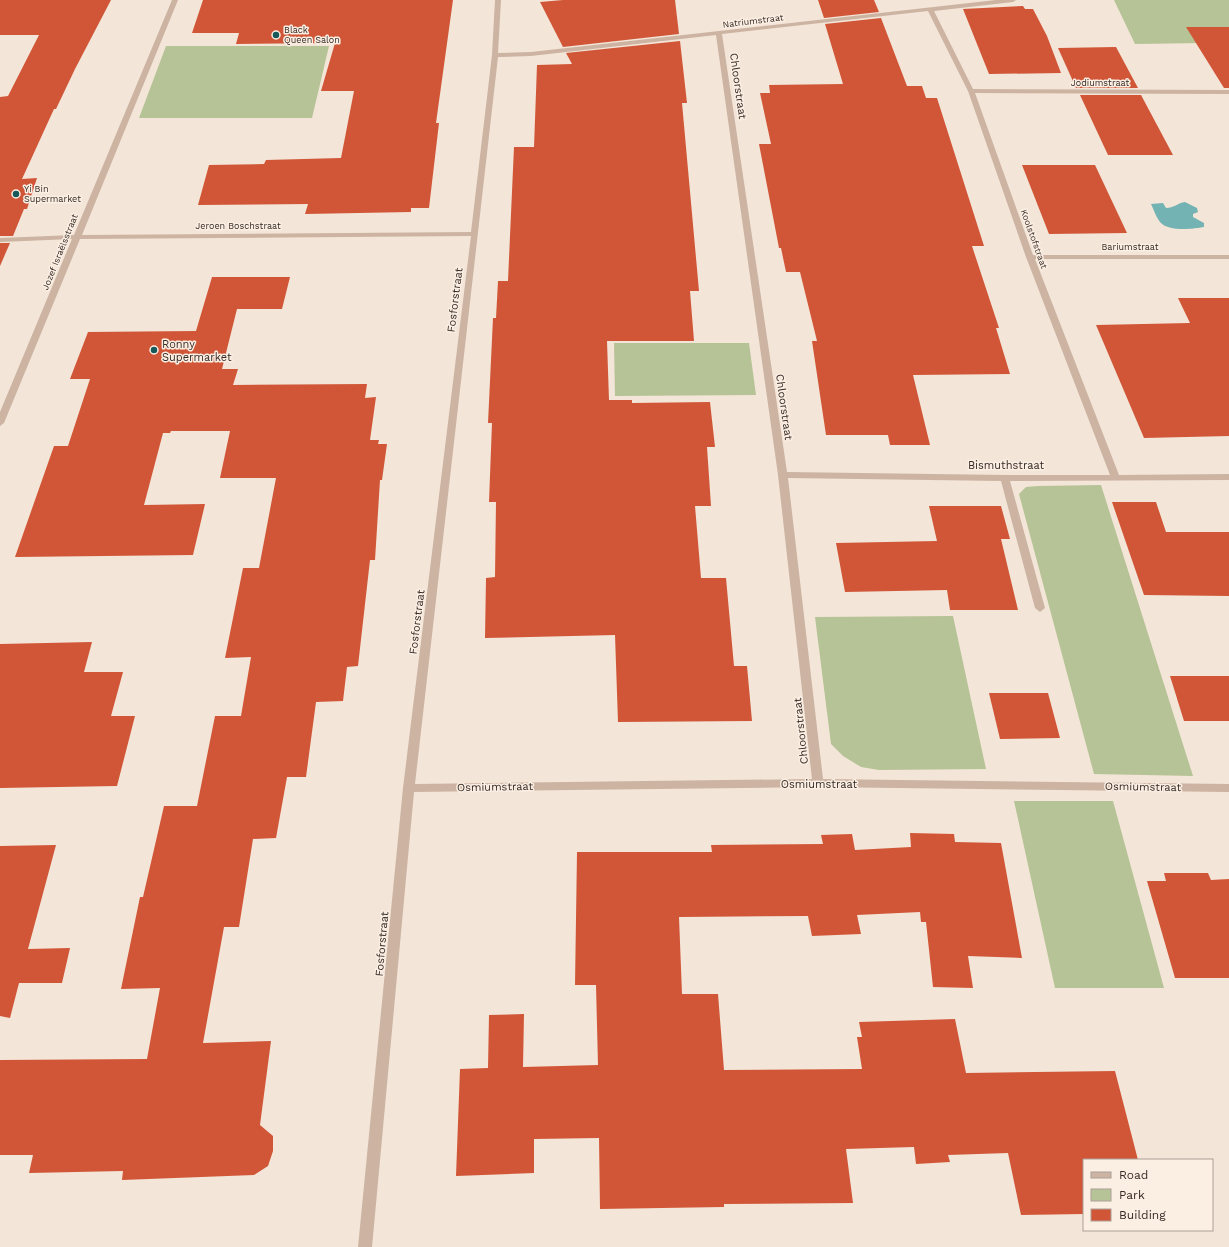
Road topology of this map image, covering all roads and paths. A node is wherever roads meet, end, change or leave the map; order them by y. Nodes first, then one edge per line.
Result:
1 (175, 0) edge
2 (498, 0) edge
3 (1013, 0) edge
4 (930, 10) junction
5 (719, 34) junction
6 (495, 55) junction
7 (970, 91) junction
8 (1229, 92) edge
9 (475, 234) junction
10 (77, 237) junction
11 (0, 240) edge
12 (1229, 256) edge
13 (1030, 257) junction
14 (0, 423) edge
15 (783, 475) junction
16 (1115, 476) junction
17 (1229, 477) edge
18 (1005, 478) junction
19 (1040, 608) dead end
20 (818, 783) junction
21 (409, 788) junction
22 (1229, 788) edge
23 (365, 1247) edge

1 - 10 street, Jozef Israëlsstraat
2 - 6 street, Fosforstraat
3 - 4 street, Natriumstraat
4 - 5 street, Natriumstraat
4 - 7 street, Koolstofstraat
5 - 6 street, Natriumstraat
5 - 15 street, Chloorstraat
6 - 9 street, Fosforstraat
7 - 8 street, Jodiumstraat
7 - 13 street, Koolstofstraat
9 - 10 street, Jeroen Boschstraat
9 - 21 street, Fosforstraat
10 - 11 street, Jeroen Boschstraat
10 - 14 street, Jozef Israëlsstraat
12 - 13 street, Bariumstraat
13 - 16 street, Koolstofstraat
15 - 18 street, Bismuthstraat
15 - 20 street, Chloorstraat
16 - 17 street, Bismuthstraat
16 - 18 street, Bismuthstraat
18 - 19 street
20 - 21 street, Osmiumstraat
20 - 22 street, Osmiumstraat
21 - 23 street, Fosforstraat

